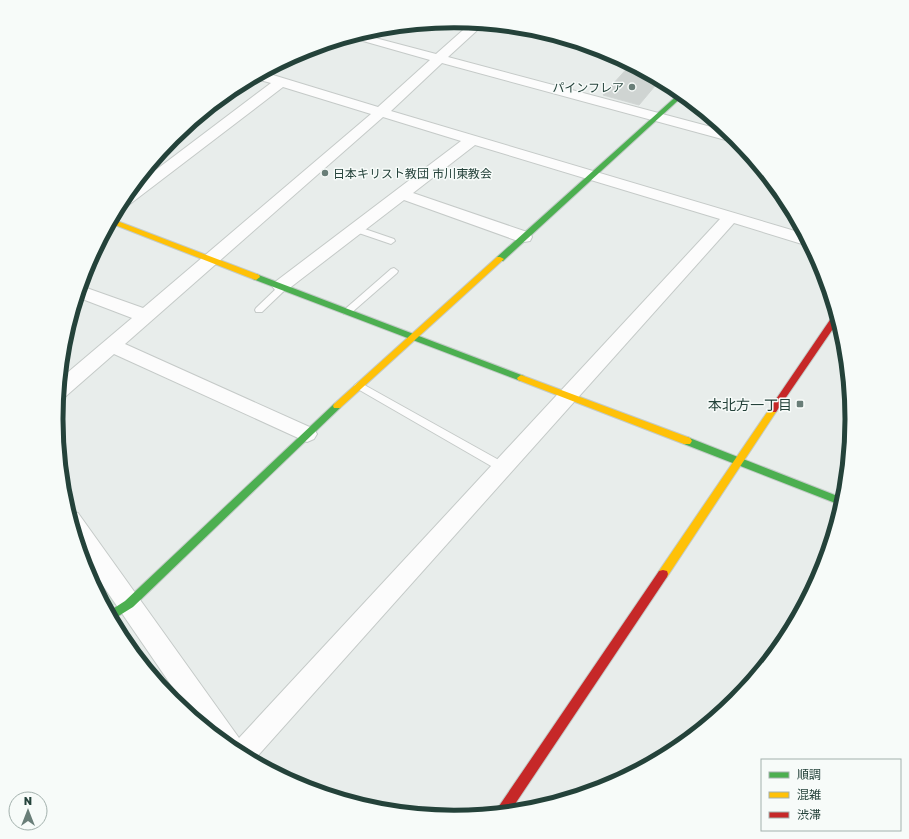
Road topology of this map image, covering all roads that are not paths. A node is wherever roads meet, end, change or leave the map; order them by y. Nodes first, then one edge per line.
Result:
1 (472, 29) edge
2 (364, 39) edge
3 (438, 59) junction
4 (264, 77) edge
5 (281, 82) junction
6 (678, 98) edge
7 (381, 112) junction
8 (657, 118) junction
9 (723, 135) edge
10 (473, 139) junction
11 (592, 176) junction
12 (137, 191) edge
13 (402, 194) junction
14 (731, 217) junction
15 (116, 223) edge
16 (356, 229) junction
17 (524, 237) junction
18 (802, 238) edge
19 (391, 241) dead end
20 (212, 259) junction
21 (394, 271) dead end
22 (282, 287) junction
23 (84, 293) edge
24 (259, 310) dead end
25 (347, 312) junction
26 (145, 316) junction
27 (834, 324) edge
28 (413, 337) junction
29 (111, 345) junction
30 (65, 386) edge
31 (359, 386) junction
32 (567, 396) junction
33 (307, 434) junction
34 (739, 461) junction
35 (502, 467) junction
36 (837, 500) edge
37 (84, 544) edge
38 (120, 610) edge
39 (216, 730) edge
40 (245, 750) edge
41 (505, 808) edge

1 - 3 street
2 - 3 street
3 - 7 street
3 - 8 street
4 - 5 street
5 - 7 street
5 - 12 street
6 - 8 street
7 - 10 street
7 - 20 street
8 - 9 street
8 - 11 street
10 - 11 street
10 - 13 street
11 - 14 street
11 - 17 street
13 - 16 street
13 - 17 street
14 - 18 street
14 - 32 street
15 - 20 street
16 - 19 lane
16 - 22 street
17 - 28 street
20 - 22 street
20 - 26 street
21 - 25 lane
22 - 24 lane
22 - 25 street
23 - 26 street
25 - 28 street
26 - 29 street
27 - 34 street
28 - 31 street
28 - 32 street
29 - 30 street
29 - 33 street
31 - 33 street
31 - 35 lane
32 - 34 street
32 - 35 street
33 - 38 street
34 - 36 street
34 - 41 street
35 - 40 street
37 - 38 street
38 - 39 street

